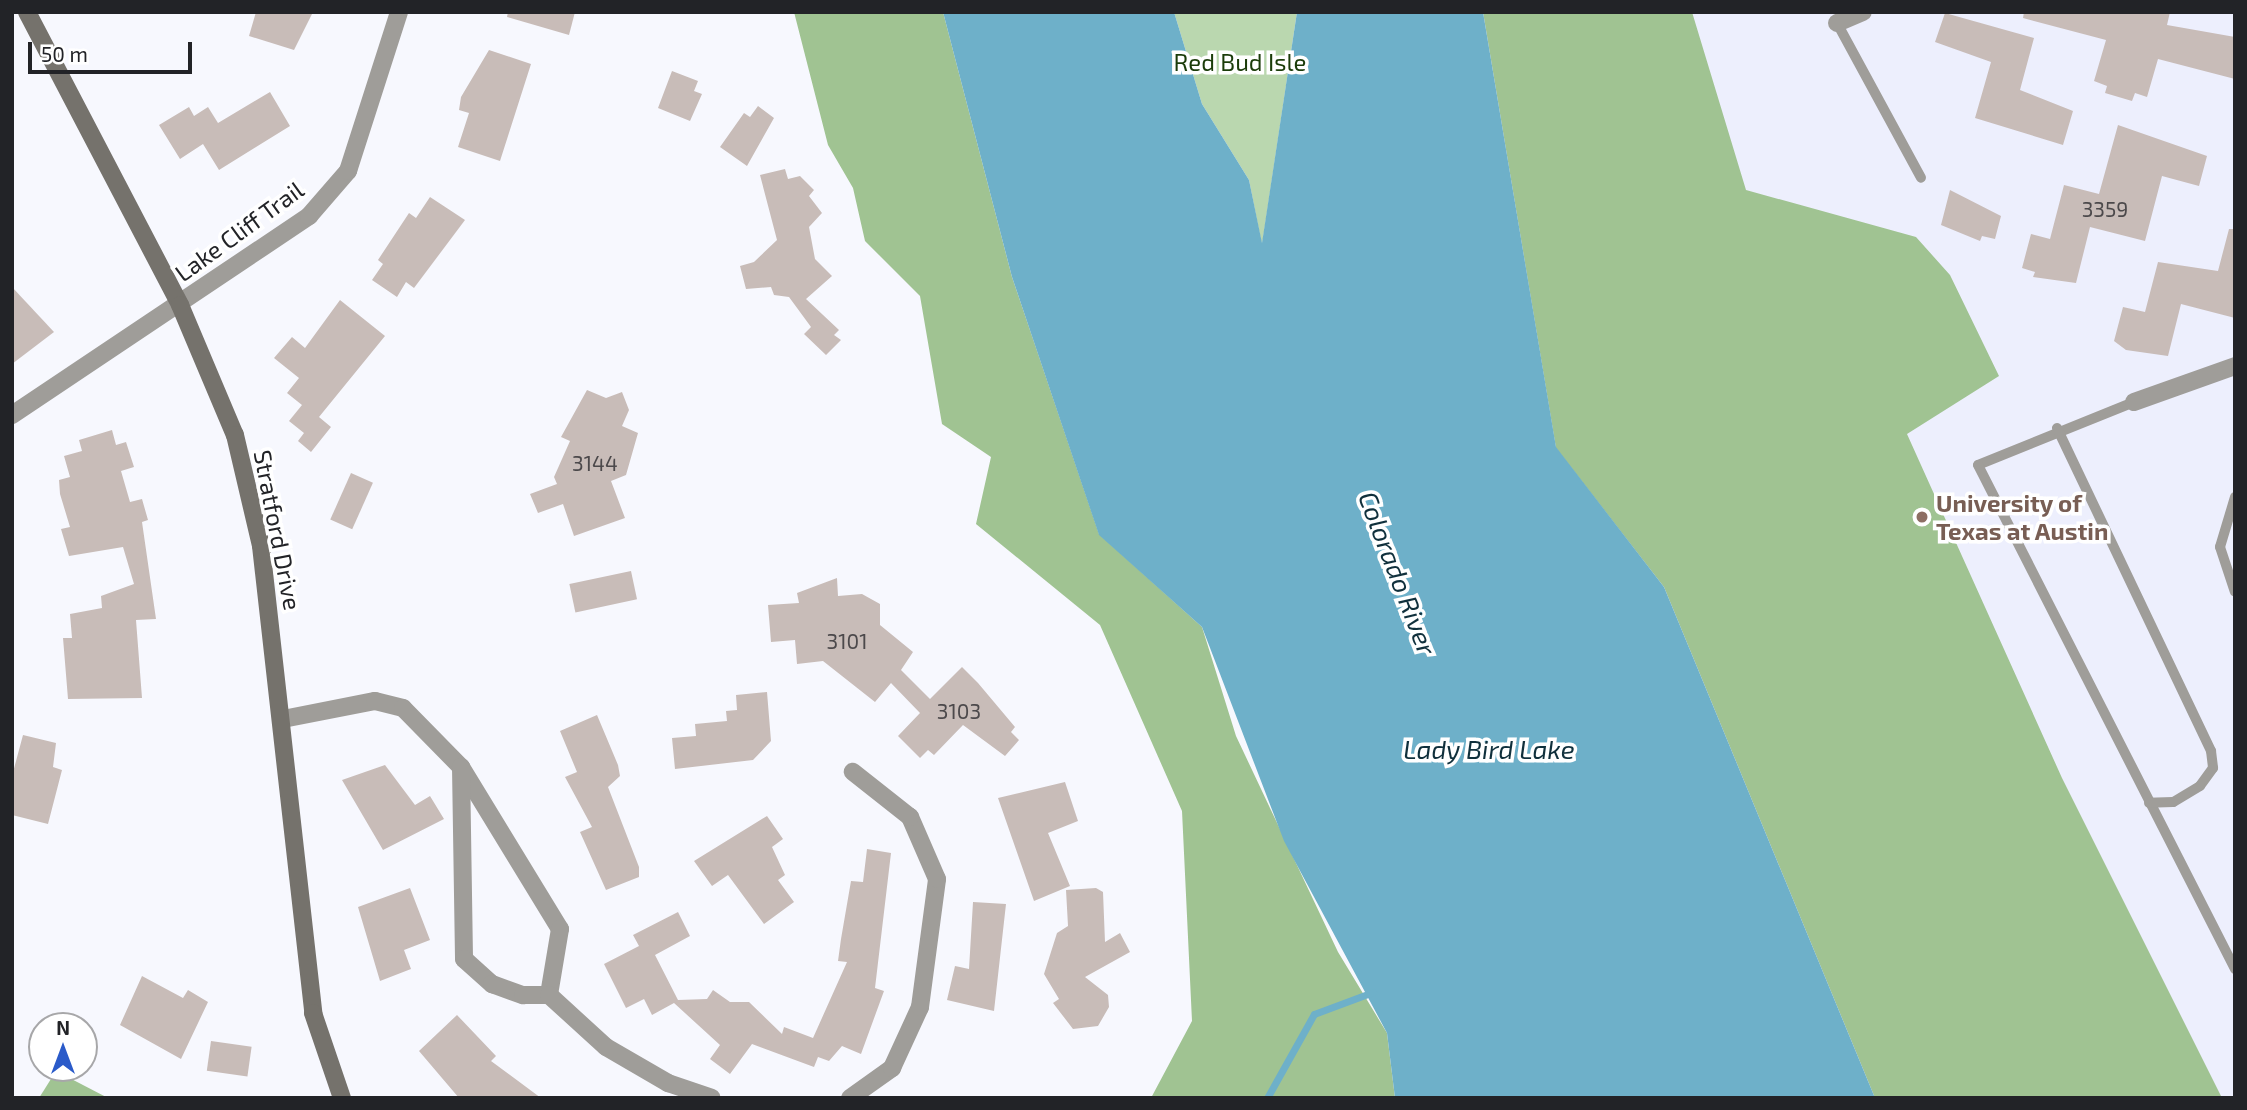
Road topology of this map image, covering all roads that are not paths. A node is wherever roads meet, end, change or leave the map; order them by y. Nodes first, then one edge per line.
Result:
1 (27, 12) edge
2 (399, 12) edge
3 (1863, 12) edge
4 (1837, 23) joint
5 (1921, 178) dead end
6 (180, 304) junction
7 (2235, 366) edge
8 (2134, 402) joint
9 (12, 415) edge
10 (2057, 429) junction
11 (2235, 497) edge
12 (2235, 592) edge
13 (283, 719) junction
14 (461, 768) junction
15 (853, 772) dead end
16 (2149, 803) junction
17 (2235, 969) edge
18 (549, 995) junction
19 (336, 1096) edge
20 (712, 1098) edge
21 (850, 1098) edge

1 - 6 street, Stratford Drive
2 - 6 street, Lake Cliff Trail
3 - 4 street
4 - 5 lane
6 - 9 street, Lake Cliff Trail
6 - 13 street, Stratford Drive
7 - 8 street
8 - 10 lane
10 - 16 lane
10 - 16 lane
11 - 12 lane
13 - 14 street
13 - 19 street, Stratford Drive
14 - 18 street
14 - 18 street
15 - 21 street
16 - 17 lane
18 - 20 street

